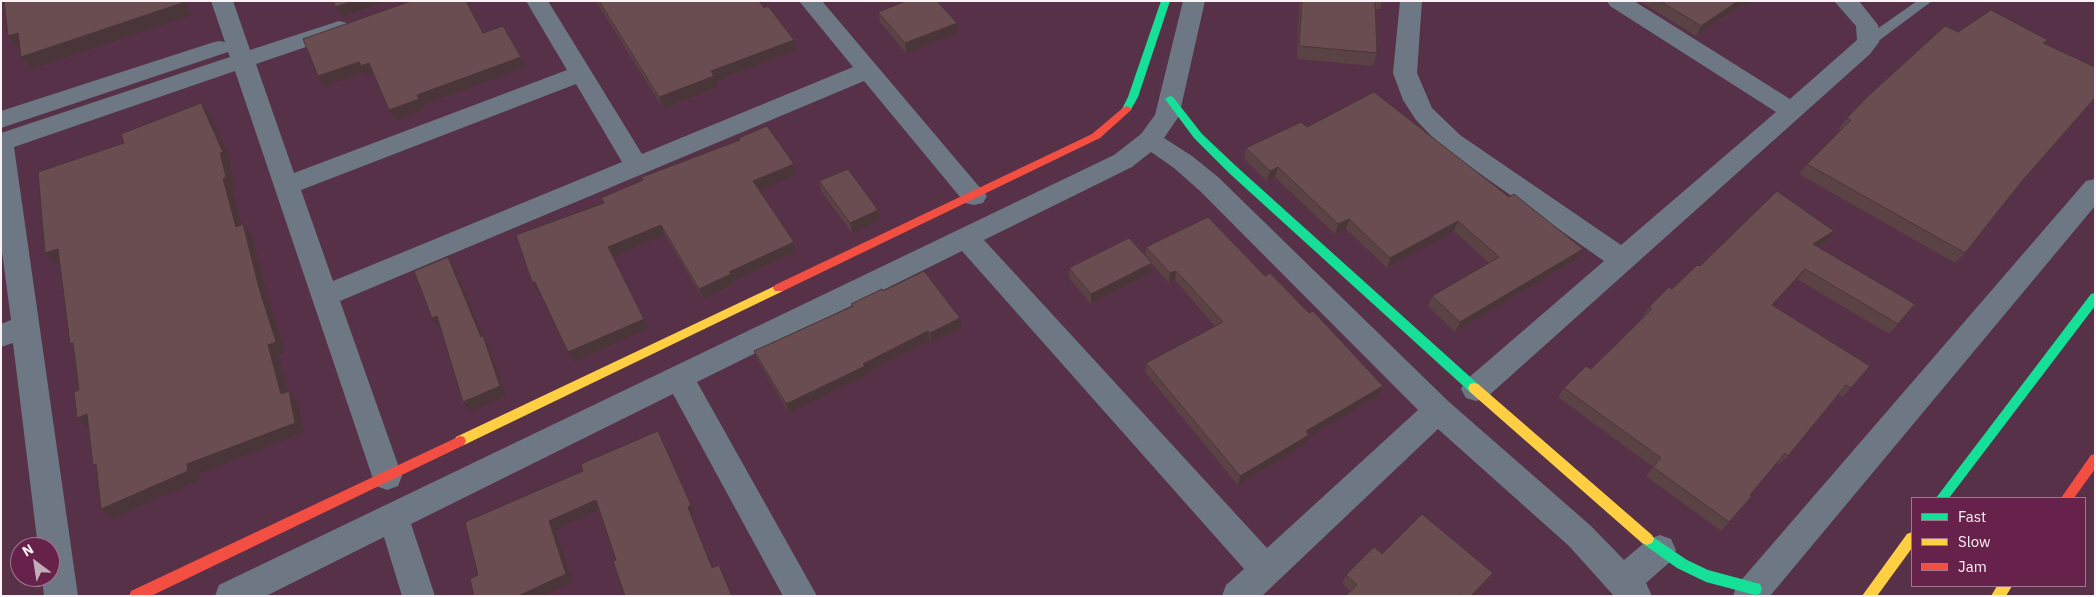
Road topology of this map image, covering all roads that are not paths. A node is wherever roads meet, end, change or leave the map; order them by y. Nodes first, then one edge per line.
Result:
1 (222, 1) edge
2 (537, 1) edge
3 (810, 1) edge
4 (1166, 1) edge
5 (1194, 1) edge
6 (1411, 1) edge
7 (1618, 1) edge
8 (1845, 1) edge
9 (1926, 1) edge
10 (343, 7) edge
11 (362, 20) edge
12 (1868, 42) junction
13 (240, 51) junction
14 (868, 70) junction
15 (580, 74) junction
16 (1170, 99) junction
17 (1792, 110) junction
18 (1, 120) edge
19 (1150, 140) junction
20 (1, 142) edge
21 (637, 166) junction
22 (286, 186) junction
23 (2095, 188) edge
24 (974, 196) junction
25 (966, 238) junction
26 (1312, 242) junction
27 (1283, 256) junction
28 (1623, 260) junction
29 (325, 296) junction
30 (2095, 297) edge
31 (14, 331) edge
32 (679, 377) junction
33 (1476, 389) junction
34 (1438, 410) junction
35 (2095, 459) edge
36 (387, 476) junction
37 (1943, 497) edge
38 (2068, 497) edge
39 (393, 516) junction
40 (1911, 539) edge
41 (1660, 550) junction
42 (1266, 570) junction
43 (1630, 588) edge
44 (1752, 592) edge
45 (61, 596) edge
46 (136, 596) edge
47 (230, 596) edge
48 (419, 596) edge
49 (801, 596) edge
50 (1238, 596) edge
51 (1869, 596) edge

1 - 13 street
2 - 15 street
3 - 14 street
4 - 24 street
5 - 16 street
6 - 28 street
7 - 17 street
8 - 12 street
9 - 12 lane
10 - 13 street
11 - 13 street
12 - 17 street
13 - 18 street
13 - 20 street
13 - 22 street
14 - 21 street
14 - 24 street
15 - 21 street
15 - 22 street
16 - 19 street
16 - 26 street
17 - 28 street
19 - 25 street
19 - 27 street
20 - 31 street
21 - 29 street
22 - 29 street
23 - 44 street
24 - 36 street
25 - 32 street
25 - 42 street
26 - 27 street
26 - 33 street
27 - 34 street
28 - 33 street
29 - 36 street
30 - 37 street
31 - 45 street
32 - 39 street
32 - 49 street
33 - 41 street
34 - 42 street
34 - 43 street
35 - 38 street
36 - 46 street
39 - 47 street
39 - 48 street
40 - 51 street
41 - 43 street
41 - 44 street
42 - 50 street

